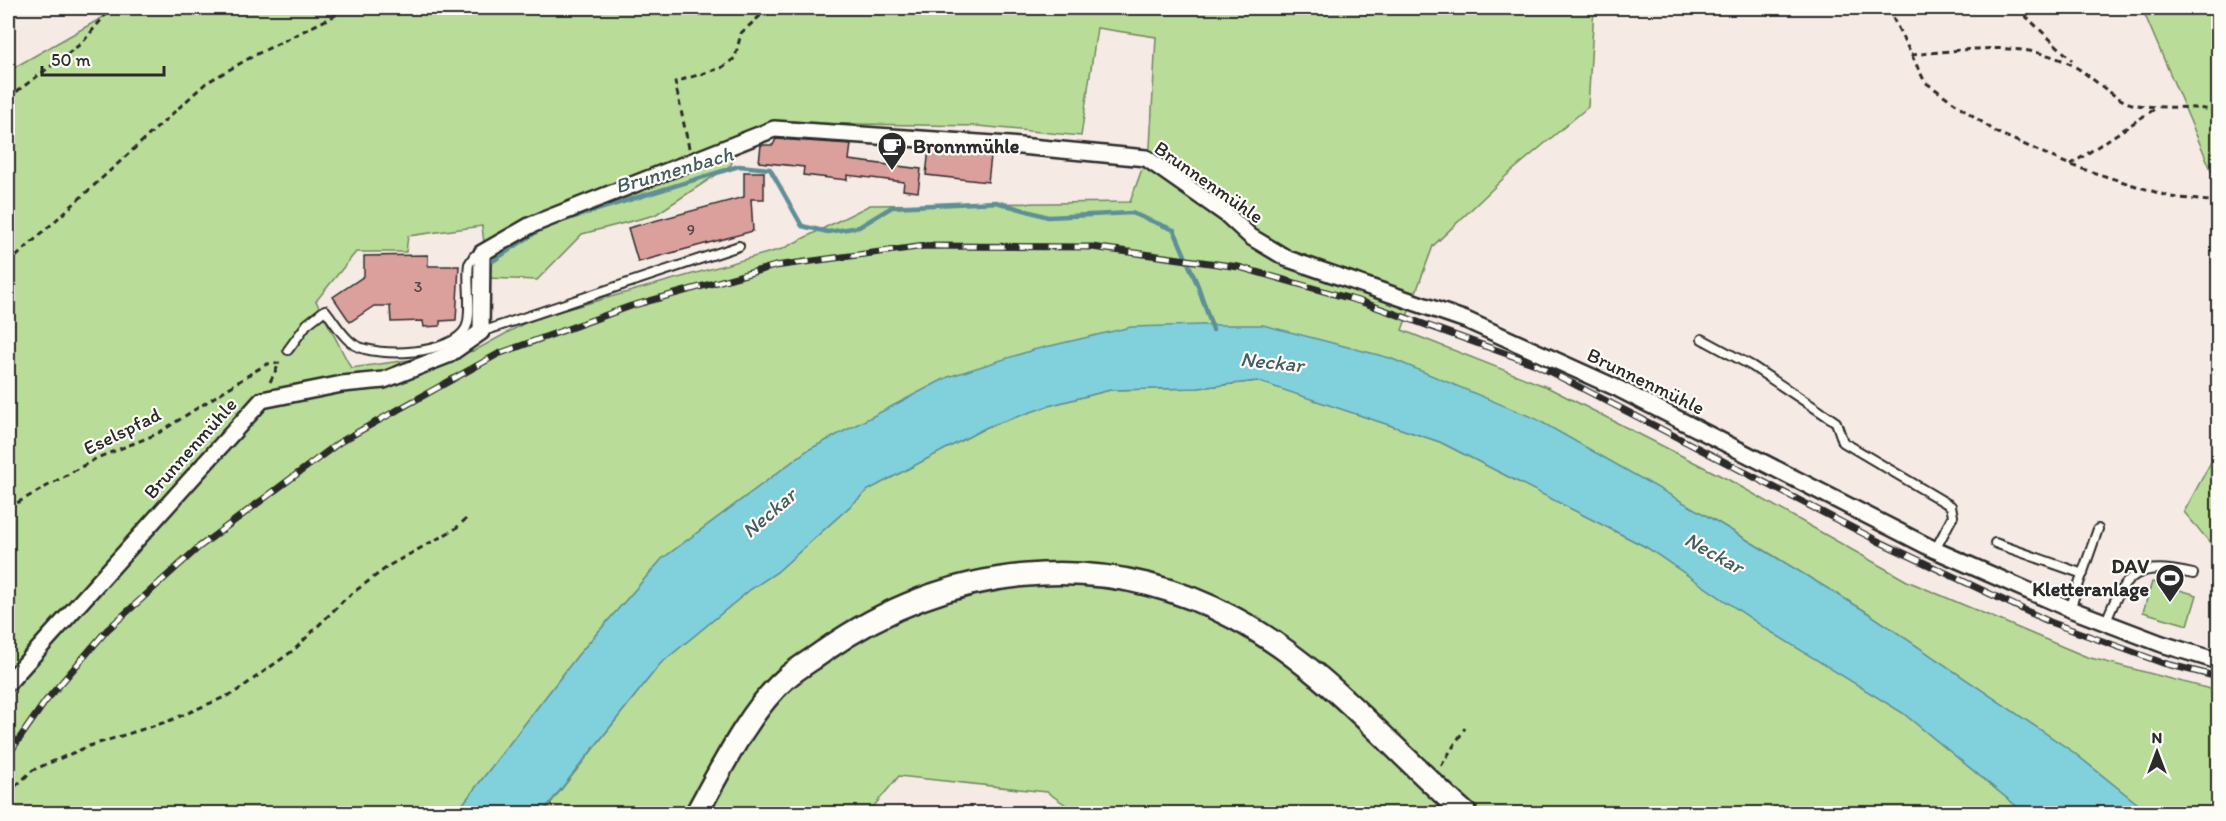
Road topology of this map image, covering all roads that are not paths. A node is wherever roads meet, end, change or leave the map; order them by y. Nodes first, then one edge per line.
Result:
1 (739, 246) dead end
2 (482, 253) junction
3 (481, 332) junction
4 (1702, 339) dead end
5 (288, 350) road end
6 (2098, 529) dead end
7 (1995, 543) dead end
8 (1935, 550) junction
9 (2083, 574) junction
10 (2193, 574) dead end
11 (2070, 609) junction
12 (2106, 622) junction
13 (2218, 661) edge
14 (8, 683) edge
15 (696, 813) edge
16 (1466, 813) edge

1 - 3 lane
2 - 3 street
2 - 5 lane
2 - 8 street, Brunnenmühle
3 - 14 street, Brunnenmühle
4 - 8 lane
6 - 9 lane
7 - 9 lane
8 - 11 street, Brunnenmühle
9 - 11 lane
10 - 12 lane
11 - 12 street, Brunnenmühle
12 - 13 street, Brunnenmühle
15 - 16 main road

